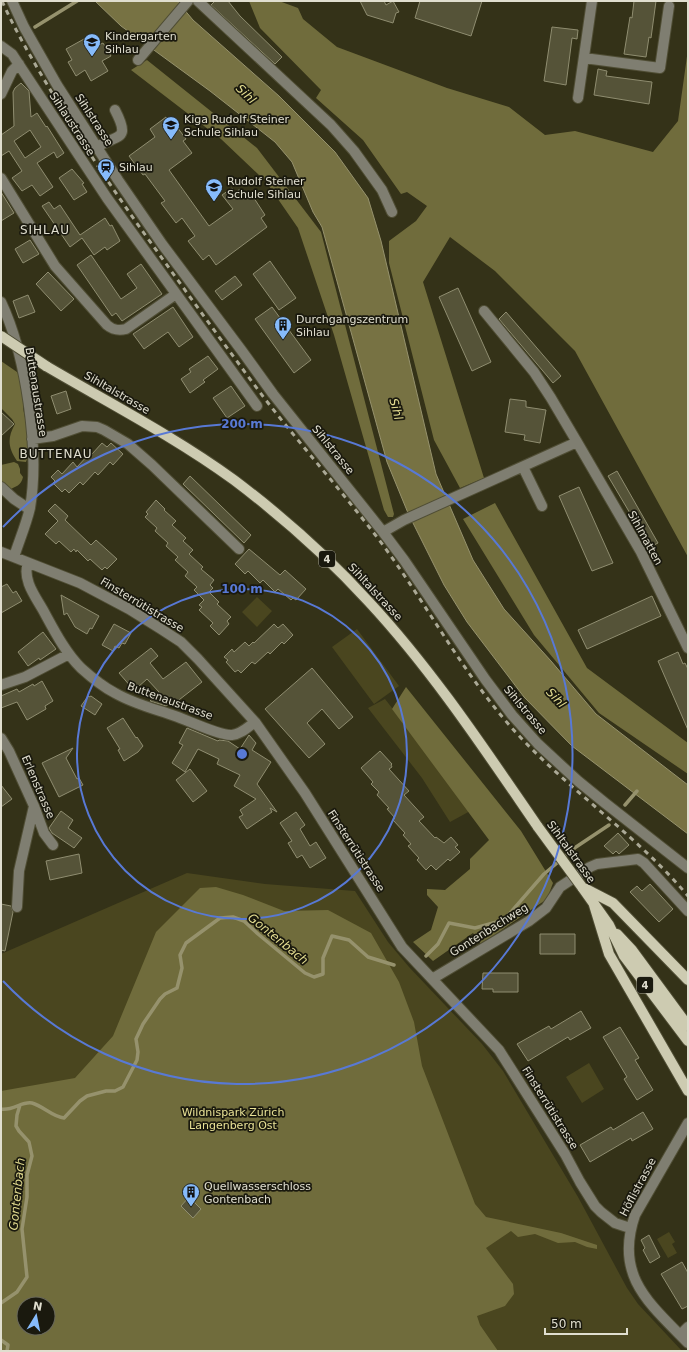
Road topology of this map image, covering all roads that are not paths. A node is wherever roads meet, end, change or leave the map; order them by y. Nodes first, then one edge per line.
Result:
1 (12, 1) edge
2 (188, 1) edge
3 (198, 1) edge
4 (592, 1) edge
5 (669, 6) dead end
6 (1, 46) edge
7 (584, 58) junction
8 (138, 60) dead end
9 (19, 64) junction
10 (1, 94) edge
11 (578, 98) dead end
12 (115, 110) dead end
13 (97, 147) junction
14 (1, 178) edge
15 (392, 212) dead end
16 (176, 294) junction
17 (1, 302) edge
18 (484, 311) dead end
19 (1, 336) edge
20 (257, 406) dead end
21 (32, 439) junction
22 (577, 442) junction
23 (523, 467) junction
24 (1, 487) edge
25 (542, 506) dead end
26 (29, 508) junction
27 (383, 532) junction
28 (238, 549) dead end
29 (1, 552) edge
30 (14, 557) junction
31 (28, 563) junction
32 (688, 648) edge
33 (69, 654) junction
34 (1, 685) edge
35 (255, 722) junction
36 (1, 738) edge
37 (34, 806) junction
38 (53, 845) dead end
39 (688, 868) edge
40 (582, 887) junction
41 (594, 905) junction
42 (17, 907) dead end
43 (688, 911) edge
44 (608, 925) junction
45 (432, 979) junction
46 (688, 980) edge
47 (688, 1026) edge
48 (688, 1041) edge
49 (688, 1091) edge
50 (688, 1123) edge
51 (630, 1228) junction
52 (688, 1326) edge
53 (680, 1335) junction
54 (688, 1343) edge

1 - 13 street, Sihlstrasse
2 - 8 street
3 - 15 street
4 - 7 street
5 - 7 street
6 - 9 street, Sihlaustrasse
7 - 11 street
9 - 10 street
9 - 16 street, Sihlaustrasse
12 - 13 street
13 - 27 street, Sihlstrasse
14 - 16 street
16 - 20 street, Sihlaustrasse
17 - 21 street, Buttenaustrasse
18 - 22 street, Sihlmatten
19 - 40 main road, Sihltalstrasse / 4, bridge
21 - 26 street, Buttenaustrasse
21 - 28 street
22 - 23 street
22 - 32 street, Sihlmatten
23 - 25 street
23 - 27 street
24 - 26 street
26 - 30 street, Buttenaustrasse
27 - 39 street, Sihlstrasse
29 - 30 street, Finsterrütistrasse
30 - 31 street, Finsterrütistrasse
31 - 33 street, Buttenaustrasse
31 - 35 street, Finsterrütistrasse
33 - 34 street
33 - 35 street, Buttenaustrasse
35 - 45 street, Finsterrütistrasse
36 - 37 street, Erlenstrasse
37 - 38 street, Erlenstrasse
37 - 42 street
40 - 41 main road, Sihltalstrasse / 4
40 - 46 main road
41 - 44 main road, Sihltalstrasse / 4
41 - 49 main road
43 - 45 street, Gontenbachweg
44 - 47 main road, Sihltalstrasse / 4
44 - 48 main road, Sihltalstrasse / 4
45 - 51 street, Finsterrütistrasse
50 - 51 street, Höflistrasse
51 - 53 street, Höflistrasse
52 - 53 street
53 - 54 street, Höflistrasse

